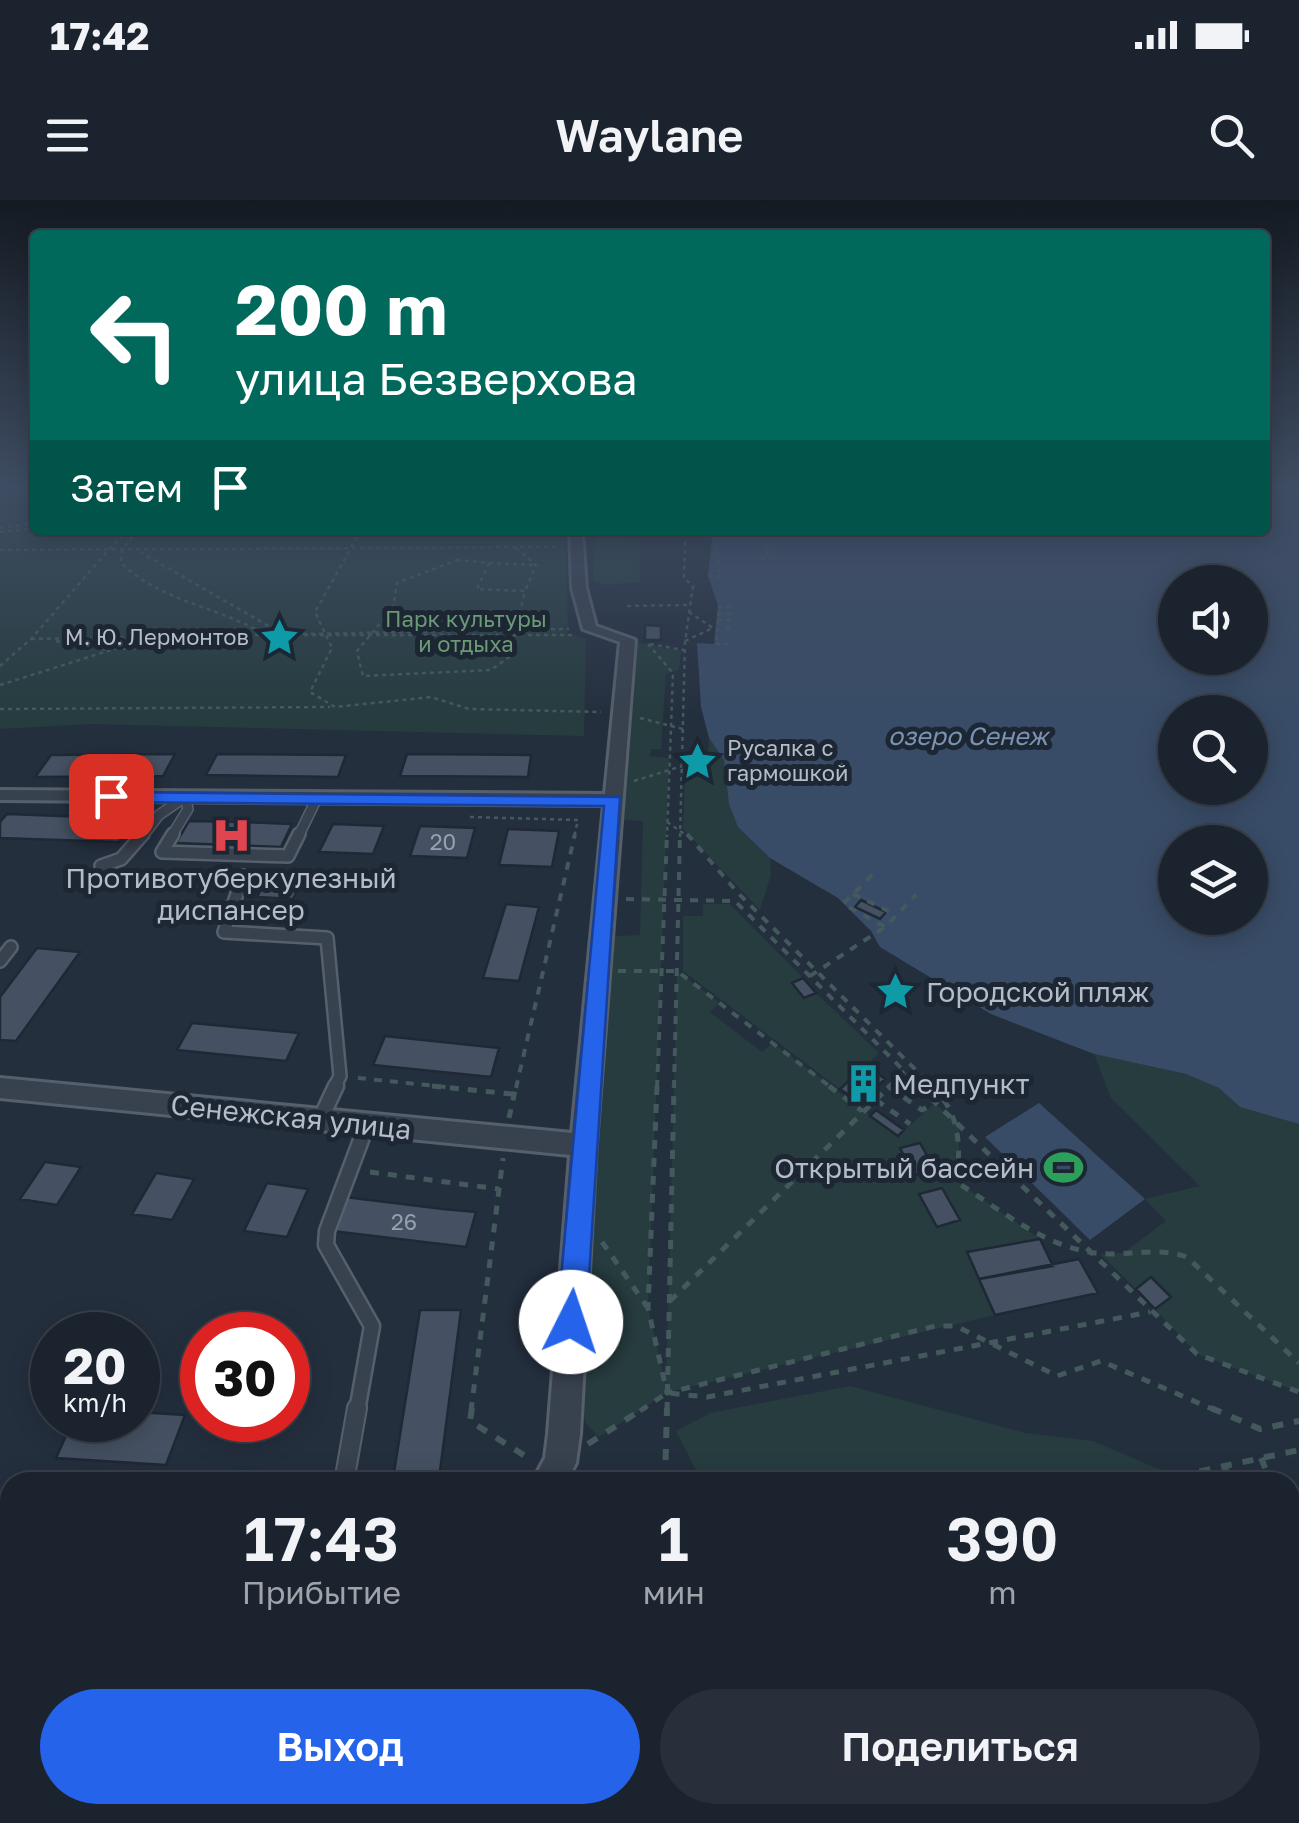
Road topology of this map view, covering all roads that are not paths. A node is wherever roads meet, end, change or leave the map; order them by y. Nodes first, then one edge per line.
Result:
1 (578, 563) edge
2 (615, 793) junction
3 (0, 795) edge
4 (186, 796) junction
5 (317, 798) junction
6 (101, 866) dead end
7 (243, 876) dead end
8 (11, 947) dead end
9 (0, 961) edge
10 (0, 1088) edge
11 (320, 1120) junction
12 (367, 1124) junction
13 (583, 1146) junction
14 (346, 1472) edge
15 (554, 1472) edge

1 - 2 street
2 - 5 street
2 - 13 street
3 - 4 street
4 - 5 street
4 - 5 lane
4 - 6 lane
7 - 11 lane
8 - 9 lane
10 - 11 street, Сенежская улица
11 - 12 street, Сенежская улица
12 - 13 street, Сенежская улица
12 - 14 lane
13 - 15 street

